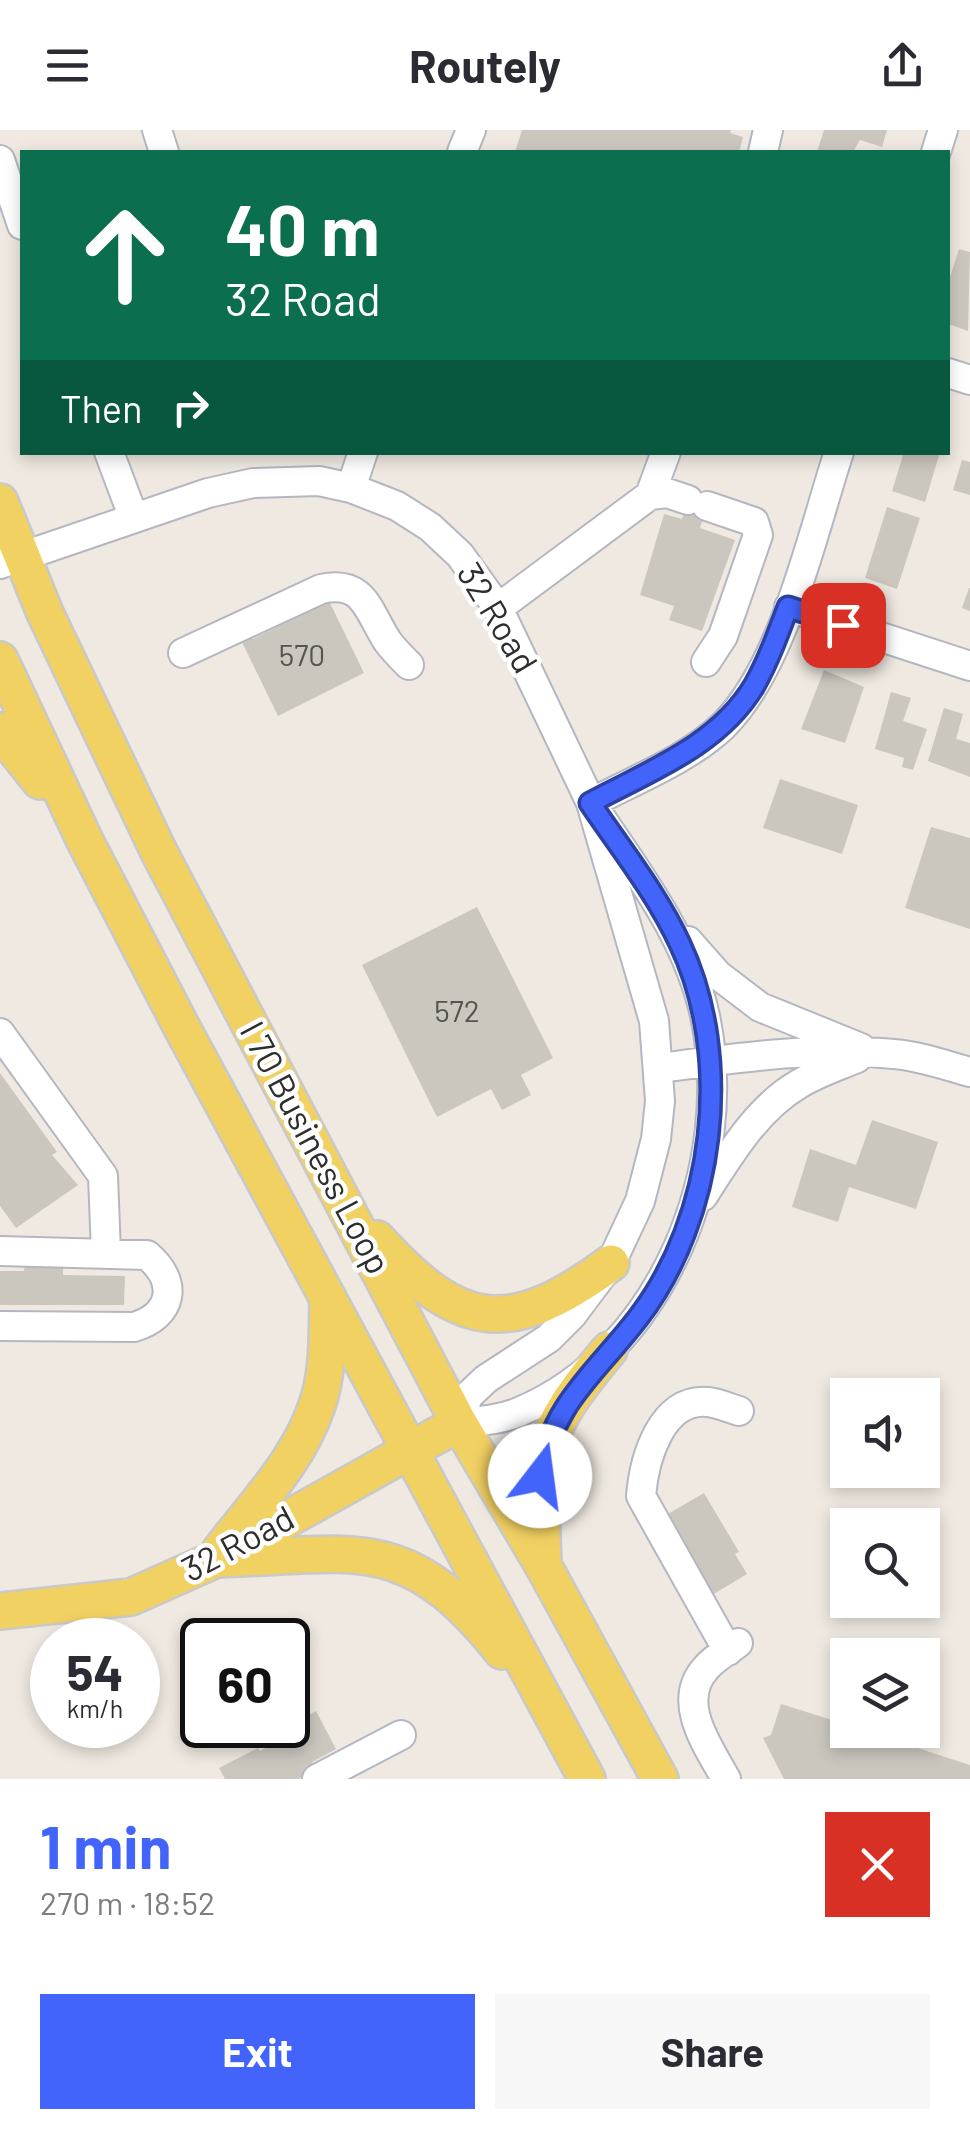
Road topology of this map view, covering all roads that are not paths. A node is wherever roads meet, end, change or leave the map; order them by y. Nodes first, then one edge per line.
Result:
1 (0, 160) edge
2 (20, 218) edge
3 (110, 455) edge
4 (362, 455) edge
5 (665, 455) edge
6 (837, 455) edge
7 (352, 488) junction
8 (650, 495) junction
9 (0, 502) edge
10 (133, 516) junction
11 (10, 560) edge
12 (788, 607) junction
13 (498, 608) junction
14 (182, 653) dead end
15 (0, 660) edge
16 (706, 662) dead end
17 (409, 665) dead end
18 (970, 666) edge
19 (0, 732) edge
20 (590, 803) junction
21 (85, 841) junction
22 (660, 908) junction
23 (0, 1034) edge
24 (871, 1052) junction
25 (710, 1062) junction
26 (660, 1068) junction
27 (970, 1072) edge
28 (333, 1180) junction
29 (688, 1218) junction
30 (0, 1251) edge
31 (106, 1253) junction
32 (612, 1263) junction
33 (328, 1298) junction
34 (0, 1326) edge
35 (609, 1350) junction
36 (739, 1411) dead end
37 (459, 1423) junction
38 (408, 1452) junction
39 (214, 1560) junction
40 (544, 1568) junction
41 (0, 1611) edge
42 (557, 1721) junction
43 (400, 1736) dead end
44 (318, 1779) edge
45 (588, 1779) edge
46 (660, 1779) edge
47 (726, 1779) edge

1 - 2 street
3 - 10 street
4 - 7 street
5 - 8 street
6 - 12 street
7 - 10 street, 32 Road
7 - 13 street, 32 Road
8 - 13 street
8 - 16 street
9 - 11 main road, I 70 Business Loop
10 - 11 street, 32 Road
11 - 28 main road, I 70 Business Loop
12 - 18 street
12 - 20 street
13 - 20 street, 32 Road
14 - 17 street
15 - 21 main road, I 70 Business Loop
19 - 21 main road
20 - 22 street, 32 Road
20 - 26 street, 32 Road
21 - 33 main road, I 70 Business Loop
22 - 24 street
22 - 25 street, 32 Road
23 - 31 street
24 - 25 street
24 - 27 street
24 - 29 street
25 - 26 street
25 - 29 street, 32 Road
26 - 32 street, 32 Road
28 - 32 main road
28 - 37 main road, I 70 Business Loop
29 - 35 street, 32 Road
30 - 31 street
31 - 34 street
32 - 37 street, 32 Road
33 - 38 main road, I 70 Business Loop
33 - 39 main road
35 - 37 street, 32 Road
35 - 40 main road
36 - 47 street
37 - 38 main road, 32 Road
37 - 40 main road, I 70 Business Loop
38 - 39 main road, 32 Road
38 - 42 main road, I 70 Business Loop
39 - 41 main road, 32 Road
39 - 42 main road
40 - 46 main road, I 70 Business Loop
42 - 45 main road, I 70 Business Loop
43 - 44 street

